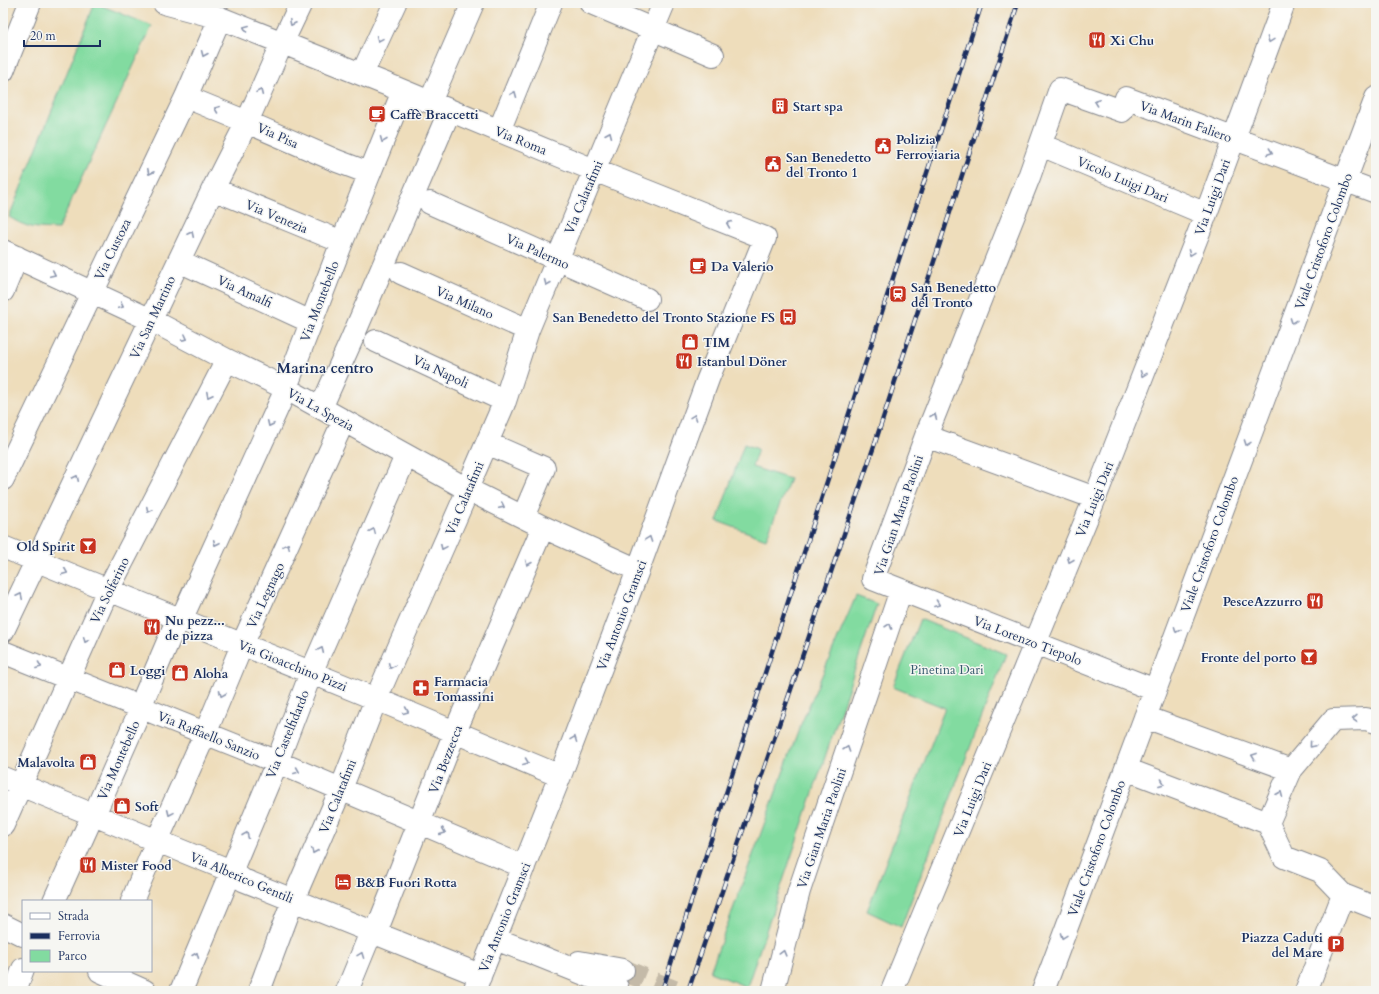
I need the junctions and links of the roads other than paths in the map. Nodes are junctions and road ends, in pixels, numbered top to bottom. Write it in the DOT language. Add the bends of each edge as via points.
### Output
graph roads {
  1 [pos="30,3"];
  2 [pos="164,3"];
  3 [pos="301,3"];
  4 [pos="395,3"];
  5 [pos="473,3"];
  6 [pos="551,3"];
  7 [pos="591,3"];
  8 [pos="664,3"];
  9 [pos="1284,3"];
  10 [pos="220,18"];
  11 [pos="654,30"];
  12 [pos="282,43"];
  13 [pos="712,55"];
  14 [pos="3,72"];
  15 [pos="362,74"];
  16 [pos="403,90"];
  17 [pos="186,97"];
  18 [pos="1376,98"];
  19 [pos="430,102"];
  20 [pos="446,119"];
  21 [pos="247,122"];
  22 [pos="499,131"];
  23 [pos="1233,138"];
  24 [pos="1041,145"];
  25 [pos="594,170"];
  26 [pos="370,173"];
  27 [pos="1345,180"];
  28 [pos="213,189"];
  29 [pos="1376,192"];
  30 [pos="430,203"];
  31 [pos="1206,214"];
  32 [pos="765,238"];
  33 [pos="342,242"];
  34 [pos="10,254"];
  35 [pos="557,260"];
  36 [pos="179,261"];
  37 [pos="401,273"];
  38 [pos="3,291"];
  39 [pos="92,292"];
  40 [pos="647,299"];
  41 [pos="151,320"];
  42 [pos="311,322"];
  43 [pos="528,330"];
  44 [pos="376,341"];
  45 [pos="227,360"];
  46 [pos="285,388"];
  47 [pos="325,399"];
  48 [pos="505,402"];
  49 [pos="344,422"];
  50 [pos="926,436"];
  51 [pos="487,442"];
  52 [pos="406,456"];
  53 [pos="3,479"];
  54 [pos="467,489"];
  55 [pos="1095,498"];
  56 [pos="523,517"];
  57 [pos="543,527"];
  58 [pos="3,547"];
  59 [pos="37,560"];
  60 [pos="638,570"];
  61 [pos="108,590"];
  62 [pos="901,590"];
  63 [pos="178,622"];
  64 [pos="3,631"];
  65 [pos="1036,643"];
  66 [pos="242,645"];
  67 [pos="3,652"];
  68 [pos="311,673"];
  69 [pos="69,678"];
  70 [pos="1155,690"];
  71 [pos="376,699"];
  72 [pos="1145,717"];
  73 [pos="1376,722"];
  74 [pos="455,732"];
  75 [pos="205,734"];
  76 [pos="277,762"];
  77 [pos="1126,769"];
  78 [pos="1291,770"];
  79 [pos="560,776"];
  80 [pos="12,782"];
  81 [pos="341,789"];
  82 [pos="420,822"];
  83 [pos="1268,823"];
  84 [pos="3,825"];
  85 [pos="157,842"];
  86 [pos="524,867"];
  87 [pos="231,872"];
  88 [pos="1343,895"];
  89 [pos="54,900"];
  90 [pos="132,900"];
  91 [pos="293,900"];
  92 [pos="1376,908"];
  93 [pos="3,925"];
  94 [pos="376,932"];
  95 [pos="22,934"];
  96 [pos="495,939"];
  97 [pos="22,972"];
  98 [pos="102,978"];
  99 [pos="620,978"];
  100 [pos="477,984"];
  101 [pos="15,991"];
  102 [pos="145,991"];
  103 [pos="181,991"];
  104 [pos="259,991"];
  105 [pos="347,991"];
  106 [pos="773,991"];
  107 [pos="892,991"];
  108 [pos="1043,991"];
  109 [pos="1306,991"];
  1 -- 14 [label="street"];
  2 -- 10 [label="street, Via Roma"];
  3 -- 12 [label="street, Via San Martino, one-way"];
  4 -- 15 [label="street, one-way"];
  5 -- 19 [label="street"];
  22 -- 6 [label="street, one-way"];
  7 -- 11 [label="street"];
  8 -- 11 [label="street, Via Calatafimi"];
  9 -- 23 [label="street, Via Luigi Dari, one-way"];
  12 -- 10 [label="street, Via Roma, one-way"];
  10 -- 17 [label="street, Via Custoza, one-way"];
  11 -- 13 [label="street"];
  25 -- 11 [label="street, Via Calatafimi, one-way"];
  12 -- 15 [label="street, Via Roma"];
  21 -- 12 [label="street, Via San Martino, one-way"];
  15 -- 16 [label="street, Via Roma"];
  16 -- 19 [label="street, Via Roma"];
  16 -- 26 [label="street, Via Montebello, one-way"];
  21 -- 17 [label="street, Via Pisa, one-way"];
  17 -- 39 [label="street, Via Custoza, one-way"];
  18 -- 27 [label="street, Viale Cristoforo Colombo"];
  19 -- 22 [label="street, Via Roma"];
  20 -- 47 [label="street"];
  21 -- 26 [label="street, Via Pisa"];
  21 -- 28 [label="street, Via San Martino"];
  22 -- 25 [label="street, Via Roma"];
  23 -- 24 [label="street, Via Marin Faliero, one-way" via="1126,98 1122,111 1060,88"];
  23 -- 27 [label="street, Via Marin Faliero, one-way"];
  23 -- 31 [label="street, Via Luigi Dari"];
  24 -- 31 [label="street, Vicolo Luigi Dari"];
  50 -- 24 [label="street, Via Gian Maria Paolini, one-way"];
  32 -- 25 [label="street, Via Roma, one-way"];
  25 -- 35 [label="street, Via Calatafimi"];
  26 -- 33 [label="street, Via Montebello"];
  27 -- 29 [label="street, Via Marin Faliero"];
  27 -- 70 [label="street, Viale Cristoforo Colombo, one-way"];
  28 -- 33 [label="street, Via Venezia"];
  36 -- 28 [label="street, Via San Martino, one-way"];
  30 -- 35 [label="street, Via Palermo"];
  31 -- 55 [label="street, Via Luigi Dari, one-way"];
  60 -- 32 [label="street, Via Antonio Gramsci, one-way" via="708,379"];
  33 -- 42 [label="street, Via Montebello"];
  34 -- 38 [label="street"];
  34 -- 39 [label="street, Via La Spezia, one-way"];
  35 -- 40 [label="street, Via Palermo"];
  35 -- 43 [label="street, Via Calatafimi, one-way"];
  36 -- 41 [label="street, Via San Martino"];
  36 -- 42 [label="street, Via Amalfi"];
  37 -- 43 [label="street, Via Milano"];
  39 -- 41 [label="street, Via La Spezia, one-way"];
  39 -- 53 [label="street, Via Custoza"];
  41 -- 45 [label="street, Via La Spezia, one-way"];
  59 -- 41 [label="street, Via San Martino, one-way"];
  42 -- 46 [label="street, Via Montebello"];
  43 -- 48 [label="street, Via Calatafimi"];
  44 -- 48 [label="street, Via Napoli"];
  45 -- 46 [label="street, Via La Spezia"];
  45 -- 61 [label="street, Via Solferino, one-way"];
  46 -- 49 [label="street, Via La Spezia"];
  46 -- 63 [label="street, Via Montebello, one-way"];
  48 -- 51 [label="street, Via Calatafimi"];
  49 -- 52 [label="street, Via La Spezia"];
  66 -- 49 [label="street, Via Legnago, one-way"];
  50 -- 55 [label="street"];
  50 -- 62 [label="street, Via Gian Maria Paolini" via="873,579"];
  51 -- 54 [label="street, Via Calatafimi"];
  51 -- 56 [label="street" via="544,468"];
  52 -- 54 [label="street, Via La Spezia"];
  68 -- 52 [label="street, Via Castelfidardo, one-way"];
  54 -- 56 [label="street, Via La Spezia, one-way"];
  54 -- 71 [label="street, Via Calatafimi, one-way"];
  55 -- 65 [label="street, Via Luigi Dari, one-way"];
  56 -- 57 [label="street, Via La Spezia"];
  57 -- 60 [label="street, Via La Spezia"];
  57 -- 74 [label="street, Via Bezzecca, one-way"];
  58 -- 59 [label="street, Via Gioacchino Pizzi"];
  59 -- 61 [label="street, Via Gioacchino Pizzi, one-way"];
  64 -- 59 [label="street, Via San Martino, one-way"];
  79 -- 60 [label="street, Via Antonio Gramsci, one-way"];
  61 -- 63 [label="street, Via Gioacchino Pizzi"];
  61 -- 69 [label="street, Via Solferino, one-way"];
  62 -- 65 [label="street, Via Lorenzo Tiepolo, one-way"];
  106 -- 62 [label="street, Via Gian Maria Paolini, one-way" via="799,891"];
  63 -- 66 [label="street, Via Gioacchino Pizzi"];
  63 -- 89 [label="street, Via Montebello"];
  65 -- 70 [label="street, Via Lorenzo Tiepolo"];
  65 -- 107 [label="street, Via Luigi Dari"];
  66 -- 68 [label="street, Via Gioacchino Pizzi"];
  66 -- 75 [label="street, Via Legnago, one-way"];
  67 -- 69 [label="street, Via Raffaello Sanzio, one-way"];
  68 -- 71 [label="street, Via Gioacchino Pizzi"];
  68 -- 76 [label="street, Via Castelfidardo"];
  69 -- 75 [label="street, Via Raffaello Sanzio"];
  69 -- 80 [label="street, Via Solferino"];
  70 -- 72 [label="street, Viale Cristoforo Colombo"];
  71 -- 74 [label="street, Via Gioacchino Pizzi, one-way"];
  71 -- 81 [label="street, Via Calatafimi"];
  72 -- 77 [label="street, Viale Cristoforo Colombo"];
  78 -- 72 [label="street, one-way"];
  73 -- 78 [label="street, one-way" via="1366,719 1333,720"];
  74 -- 79 [label="street, Via Gioacchino Pizzi, one-way"];
  74 -- 82 [label="street, Via Bezzecca"];
  75 -- 76 [label="street, Via Raffaello Sanzio"];
  75 -- 85 [label="street, Via Legnago, one-way"];
  76 -- 81 [label="street, Via Raffaello Sanzio, one-way"];
  87 -- 76 [label="street, Via Castelfidardo, one-way"];
  77 -- 83 [label="street, one-way"];
  77 -- 108 [label="street, Viale Cristoforo Colombo, one-way"];
  83 -- 78 [label="street, one-way"];
  79 -- 86 [label="street, Via Antonio Gramsci"];
  80 -- 84 [label="street, Via Solferino"];
  80 -- 85 [label="street, Via Alberico Gentili"];
  81 -- 82 [label="street, Via Raffaello Sanzio"];
  81 -- 91 [label="street, Via Calatafimi, one-way"];
  82 -- 86 [label="street, Via Raffaello Sanzio, one-way"];
  82 -- 94 [label="street, Via Bezzecca"];
  83 -- 88 [label="street" via="1284,857 1320,871"];
  85 -- 87 [label="street, Via Alberico Gentili"];
  85 -- 90 [label="street, Via Legnago"];
  86 -- 96 [label="street, Via Antonio Gramsci"];
  87 -- 91 [label="street, Via Alberico Gentili" via="243,880"];
  103 -- 87 [label="street, Via Castelfidardo, one-way"];
  88 -- 92 [label="street"];
  88 -- 109 [label="street"];
  91 -- 94 [label="street, Via Alberico Gentili"];
  91 -- 104 [label="street, Via Calatafimi"];
  93 -- 95 [label="street"];
  94 -- 100 [label="street, Via Alberico Gentili" via="472,972"];
  105 -- 94 [label="street, Via Bezzecca, one-way" via="366,942"];
  96 -- 99 [label="street" via="536,954"];
  96 -- 100 [label="street, Via Antonio Gramsci"];
  97 -- 101 [label="street"];
  98 -- 102 [label="street"];
}
